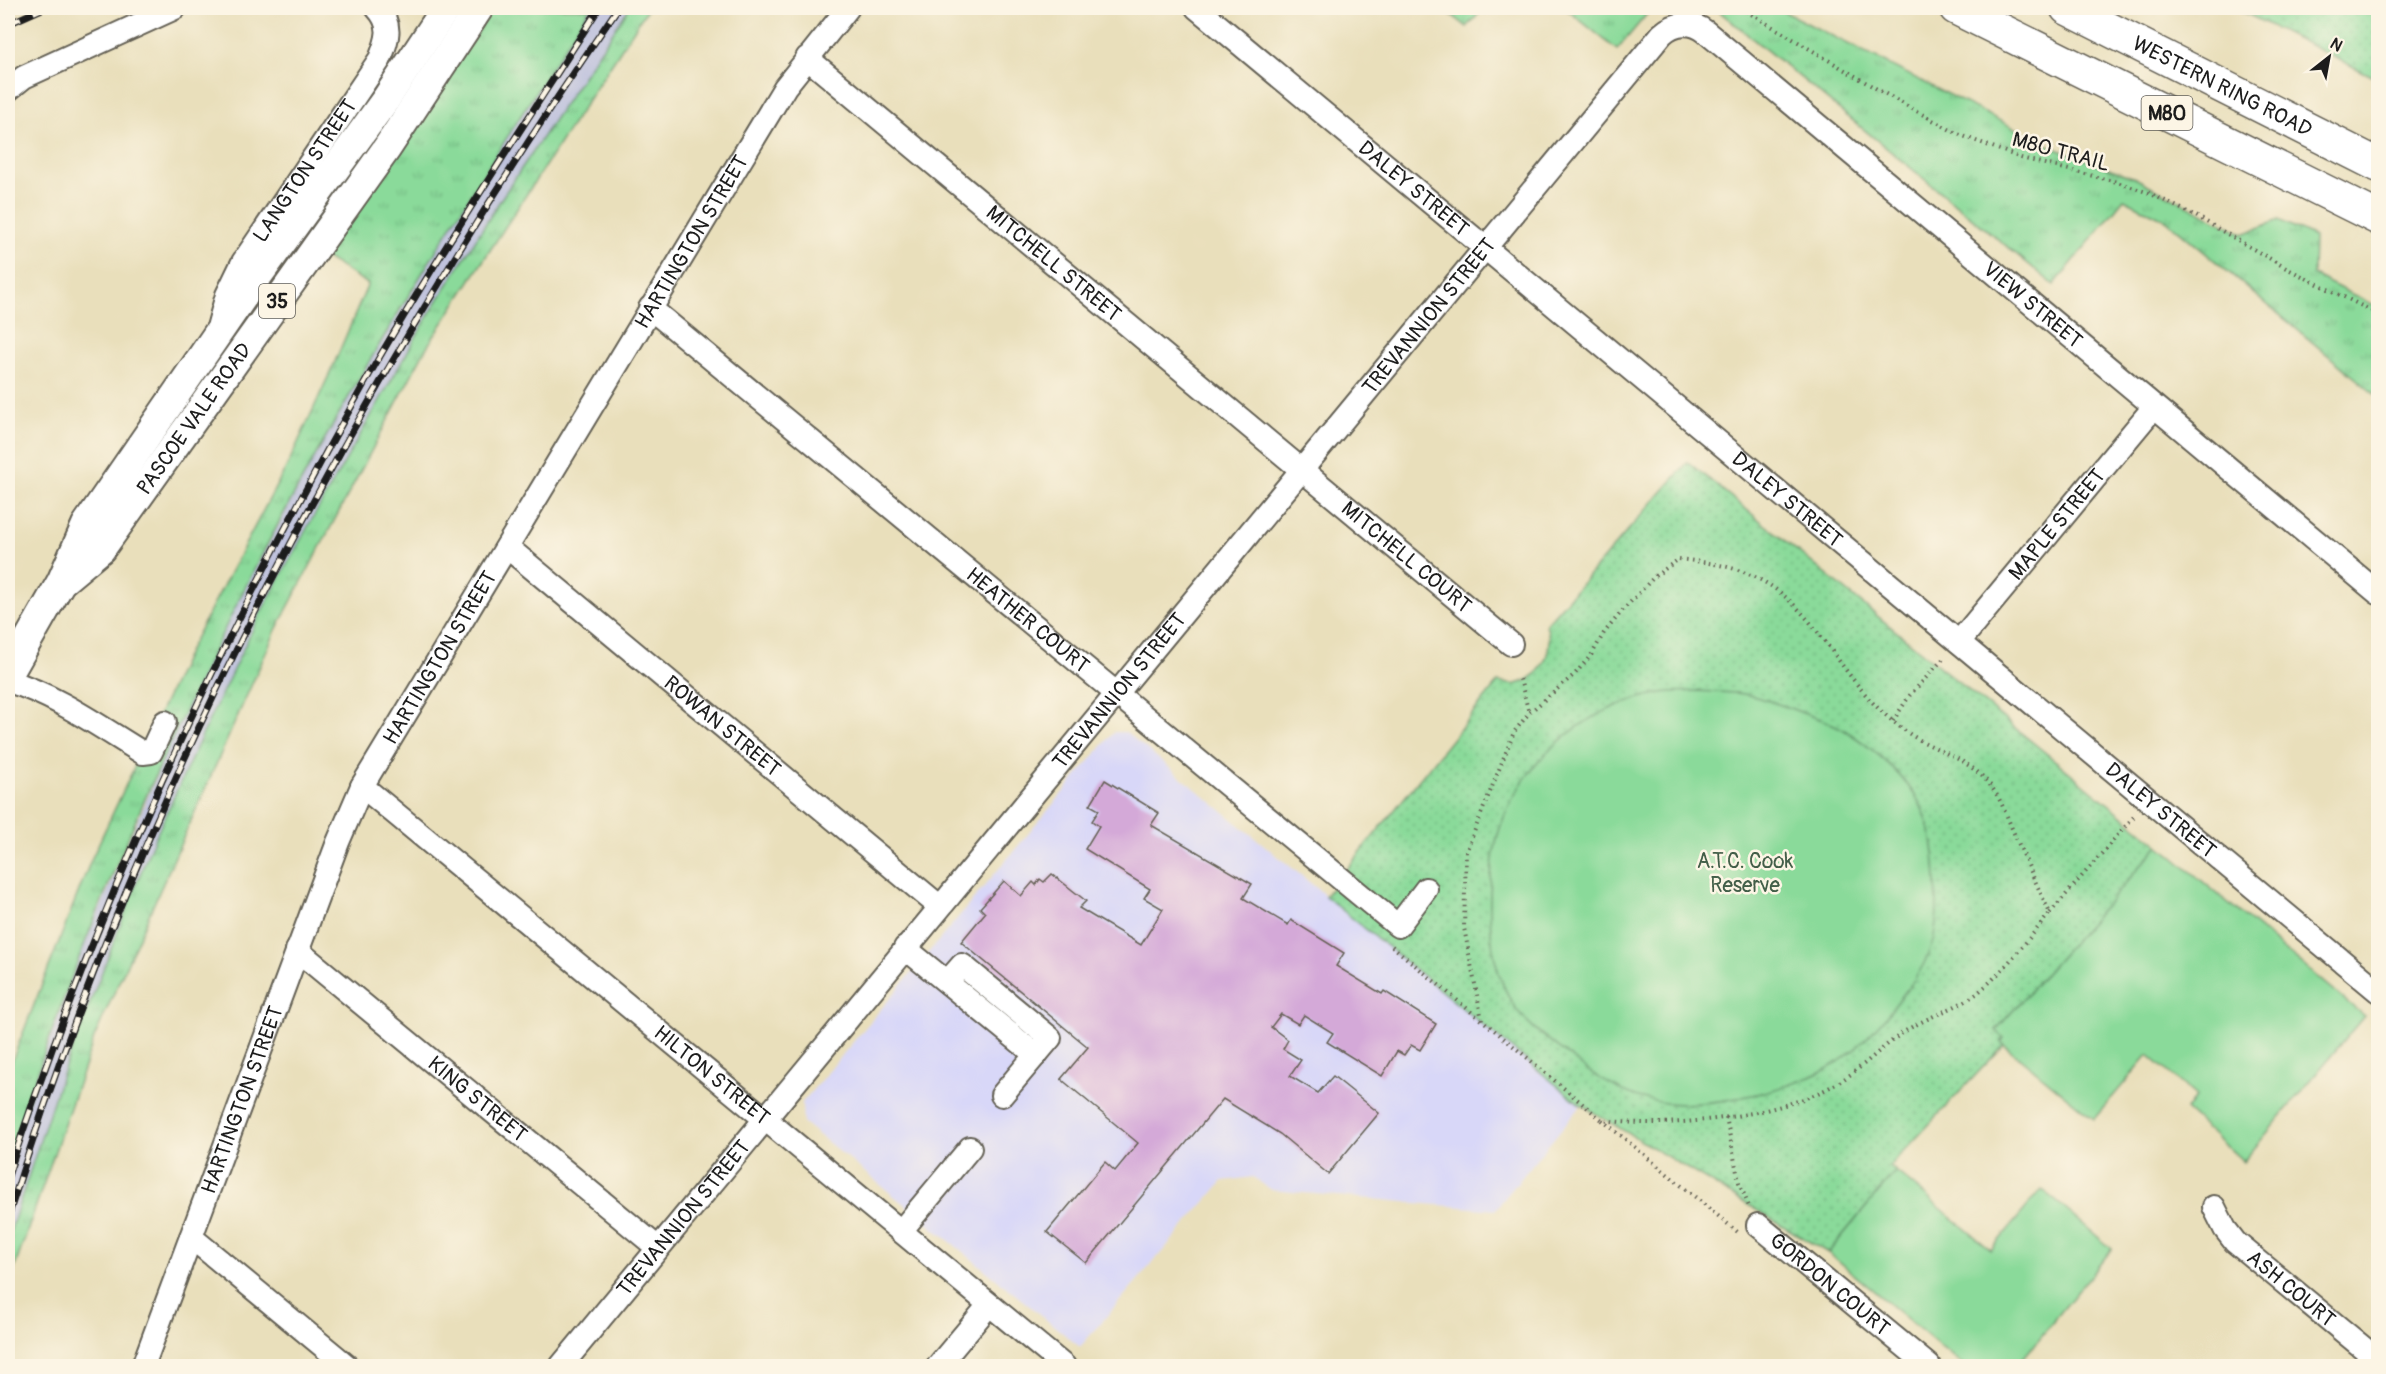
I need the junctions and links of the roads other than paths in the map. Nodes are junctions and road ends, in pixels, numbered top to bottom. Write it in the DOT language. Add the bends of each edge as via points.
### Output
graph roads {
  1 [pos="175,8"];
  2 [pos="377,8"];
  3 [pos="446,8"];
  4 [pos="479,8"];
  5 [pos="848,8"];
  6 [pos="1197,8"];
  7 [pos="1956,8"];
  8 [pos="2067,8"];
  9 [pos="1688,16"];
  10 [pos="807,58"];
  11 [pos="8,90"];
  12 [pos="2379,165"];
  13 [pos="2379,218"];
  14 [pos="1484,248"];
  15 [pos="650,308"];
  16 [pos="215,338"];
  17 [pos="2154,407"];
  18 [pos="1301,470"];
  19 [pos="507,547"];
  20 [pos="61,582"];
  21 [pos="2379,592"];
  22 [pos="1959,642"];
  23 [pos="1511,644"];
  24 [pos="8,675"];
  25 [pos="8,681"];
  26 [pos="1116,694"];
  27 [pos="165,722"];
  28 [pos="362,786"];
  29 [pos="1426,889"];
  30 [pos="939,906"];
  31 [pos="905,948"];
  32 [pos="297,950"];
  33 [pos="2379,991"];
  34 [pos="1002,1095"];
  35 [pos="765,1118"];
  36 [pos="970,1148"];
  37 [pos="2214,1207"];
  38 [pos="1758,1225"];
  39 [pos="901,1231"];
  40 [pos="191,1237"];
  41 [pos="658,1248"];
  42 [pos="989,1305"];
  43 [pos="2379,1360"];
  44 [pos="143,1366"];
  45 [pos="347,1366"];
  46 [pos="561,1366"];
  47 [pos="938,1366"];
  48 [pos="1064,1366"];
  49 [pos="1929,1366"];
  1 -- 11 [label="street" via="24,77"];
  2 -- 16 [label="street, LANGTON STREET" via="388,27 380,59 243,262 227,295"];
  3 -- 16 [label="main road, PASCOE VALE ROAD / 35"];
  4 -- 20 [label="main road, PASCOE VALE ROAD / 35" via="387,148 101,549"];
  5 -- 10 [label="street, HARTINGTON STREET"];
  6 -- 14 [label="street, DALEY STREET"];
  7 -- 13 [label="highway, M80"];
  8 -- 12 [label="highway, WESTERN RING ROAD / M80"];
  9 -- 14 [label="street, TREVANNION STREET" via="1662,34"];
  9 -- 17 [label="street, VIEW STREET" via="1695,26"];
  10 -- 15 [label="street, HARTINGTON STREET" via="785,87"];
  10 -- 18 [label="street, MITCHELL STREET"];
  14 -- 18 [label="street, TREVANNION STREET"];
  14 -- 22 [label="street, DALEY STREET"];
  15 -- 19 [label="street, HARTINGTON STREET"];
  15 -- 26 [label="street, HEATHER COURT"];
  16 -- 20 [label="main road, PASCOE VALE ROAD / 35" via="86,525"];
  17 -- 21 [label="street, VIEW STREET"];
  17 -- 22 [label="street, MAPLE STREET"];
  18 -- 23 [label="street, MITCHELL COURT"];
  18 -- 26 [label="street, TREVANNION STREET"];
  19 -- 28 [label="street, HARTINGTON STREET"];
  19 -- 30 [label="street, ROWAN STREET"];
  20 -- 24 [label="main road, PASCOE VALE ROAD / 35"];
  22 -- 33 [label="street, DALEY STREET"];
  25 -- 27 [label="street" via="53,699 143,753 154,748"];
  26 -- 29 [label="street, HEATHER COURT" via="1398,926"];
  26 -- 30 [label="street, TREVANNION STREET"];
  28 -- 32 [label="street, HARTINGTON STREET"];
  28 -- 35 [label="street, HILTON STREET"];
  30 -- 31 [label="street, TREVANNION STREET"];
  31 -- 34 [label="street" via="1036,1055"];
  31 -- 35 [label="street, TREVANNION STREET"];
  32 -- 40 [label="street, HARTINGTON STREET"];
  32 -- 41 [label="street, KING STREET"];
  35 -- 39 [label="street, HILTON STREET"];
  35 -- 41 [label="street, TREVANNION STREET"];
  36 -- 39 [label="street"];
  37 -- 43 [label="street, ASH COURT" via="2235,1242"];
  38 -- 49 [label="street, GORDON COURT"];
  39 -- 42 [label="street, HILTON STREET"];
  40 -- 44 [label="street, HARTINGTON STREET"];
  40 -- 45 [label="street"];
  41 -- 46 [label="street, TREVANNION STREET"];
  42 -- 47 [label="street"];
  42 -- 48 [label="street, HILTON STREET"];
}
